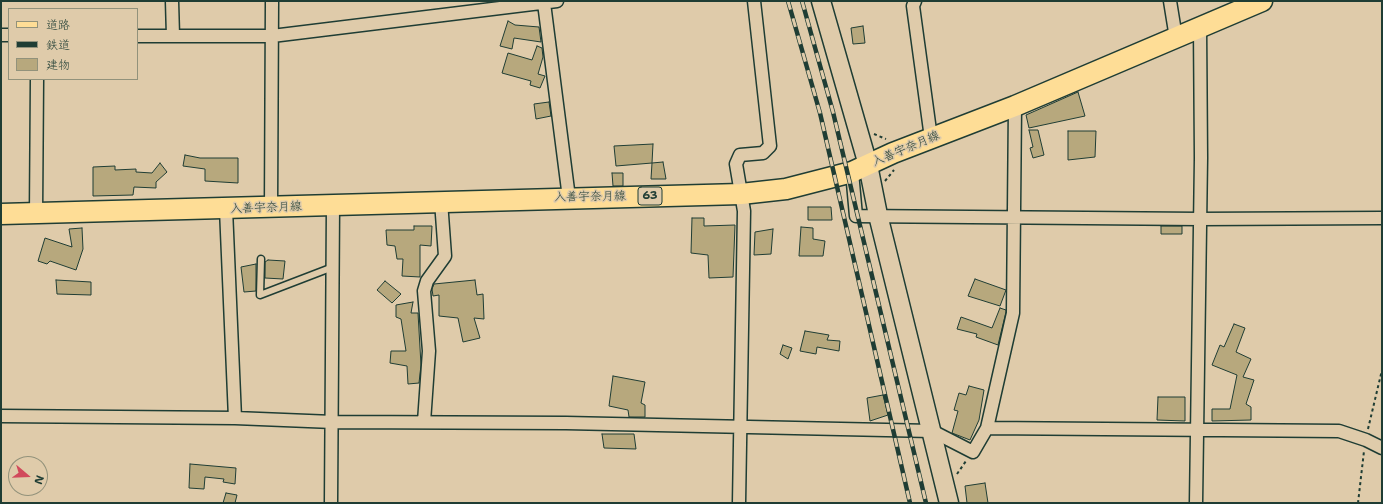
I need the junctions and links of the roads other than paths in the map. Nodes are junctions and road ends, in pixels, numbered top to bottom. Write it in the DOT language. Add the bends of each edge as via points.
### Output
graph roads {
  1 [pos="172,1"];
  2 [pos="272,1"];
  3 [pos="557,1"];
  4 [pos="754,1"];
  5 [pos="821,1"];
  6 [pos="915,1"];
  7 [pos="1170,1"];
  8 [pos="1262,1"];
  9 [pos="544,3"];
  10 [pos="1200,27"];
  11 [pos="138,36"];
  12 [pos="173,36"];
  13 [pos="272,36"];
  14 [pos="1176,38"];
  15 [pos="37,80"];
  16 [pos="1015,106"];
  17 [pos="931,138"];
  18 [pos="860,168"];
  19 [pos="741,194"];
  20 [pos="569,198"];
  21 [pos="441,201"];
  22 [pos="333,206"];
  23 [pos="271,208"];
  24 [pos="226,209"];
  25 [pos="1,214"];
  26 [pos="36,214"];
  27 [pos="878,215"];
  28 [pos="1013,217"];
  29 [pos="1382,218"];
  30 [pos="1200,219"];
  31 [pos="261,258"];
  32 [pos="333,267"];
  33 [pos="1,416"];
  34 [pos="235,418"];
  35 [pos="332,422"];
  36 [pos="424,422"];
  37 [pos="739,426"];
  38 [pos="987,428"];
  39 [pos="1196,428"];
  40 [pos="932,431"];
  41 [pos="1382,448"];
  42 [pos="331,503"];
  43 [pos="739,503"];
  44 [pos="949,503"];
  45 [pos="1196,503"];
  1 -- 12 [label="street"];
  2 -- 13 [label="street"];
  3 -- 9 [label="street"];
  4 -- 19 [label="street" via="770,146 763,153 740,155 736,164"];
  5 -- 18 [label="street"];
  6 -- 17 [label="street" via="913,6"];
  7 -- 14 [label="street"];
  8 -- 10 [label="main road, 入善宇奈月線 / 63"];
  9 -- 13 [label="street"];
  9 -- 20 [label="street"];
  10 -- 14 [label="main road, 入善宇奈月線 / 63"];
  10 -- 30 [label="street"];
  11 -- 12 [label="street"];
  12 -- 13 [label="street"];
  13 -- 23 [label="street"];
  14 -- 16 [label="main road, 入善宇奈月線 / 63"];
  15 -- 26 [label="street"];
  16 -- 17 [label="main road, 入善宇奈月線 / 63"];
  16 -- 28 [label="street"];
  17 -- 18 [label="main road, 入善宇奈月線 / 63"];
  18 -- 19 [label="main road, 入善宇奈月線 / 63" via="786,189"];
  18 -- 27 [label="street"];
  19 -- 20 [label="main road, 入善宇奈月線 / 63"];
  19 -- 37 [label="street" via="744,211"];
  20 -- 21 [label="main road, 入善宇奈月線 / 63"];
  21 -- 22 [label="main road, 入善宇奈月線 / 63"];
  21 -- 36 [label="street" via="445,256 424,291 429,351"];
  22 -- 23 [label="main road, 入善宇奈月線 / 63"];
  22 -- 32 [label="street"];
  23 -- 24 [label="main road, 入善宇奈月線 / 63"];
  24 -- 26 [label="main road, 入善宇奈月線 / 63"];
  24 -- 34 [label="street"];
  25 -- 26 [label="main road, 入善宇奈月線 / 63"];
  27 -- 28 [label="street"];
  27 -- 40 [label="street"];
  28 -- 30 [label="street"];
  28 -- 38 [label="street" via="1013,313"];
  29 -- 30 [label="street"];
  30 -- 39 [label="street"];
  31 -- 32 [label="lane" via="260,295"];
  32 -- 35 [label="street"];
  33 -- 34 [label="street"];
  34 -- 35 [label="street"];
  35 -- 36 [label="street"];
  35 -- 42 [label="street"];
  36 -- 37 [label="street"];
  37 -- 40 [label="street"];
  37 -- 43 [label="street"];
  38 -- 39 [label="street"];
  38 -- 40 [label="street" via="973,452"];
  39 -- 41 [label="street" via="1339,431"];
  39 -- 45 [label="street"];
  40 -- 44 [label="street"];
}
